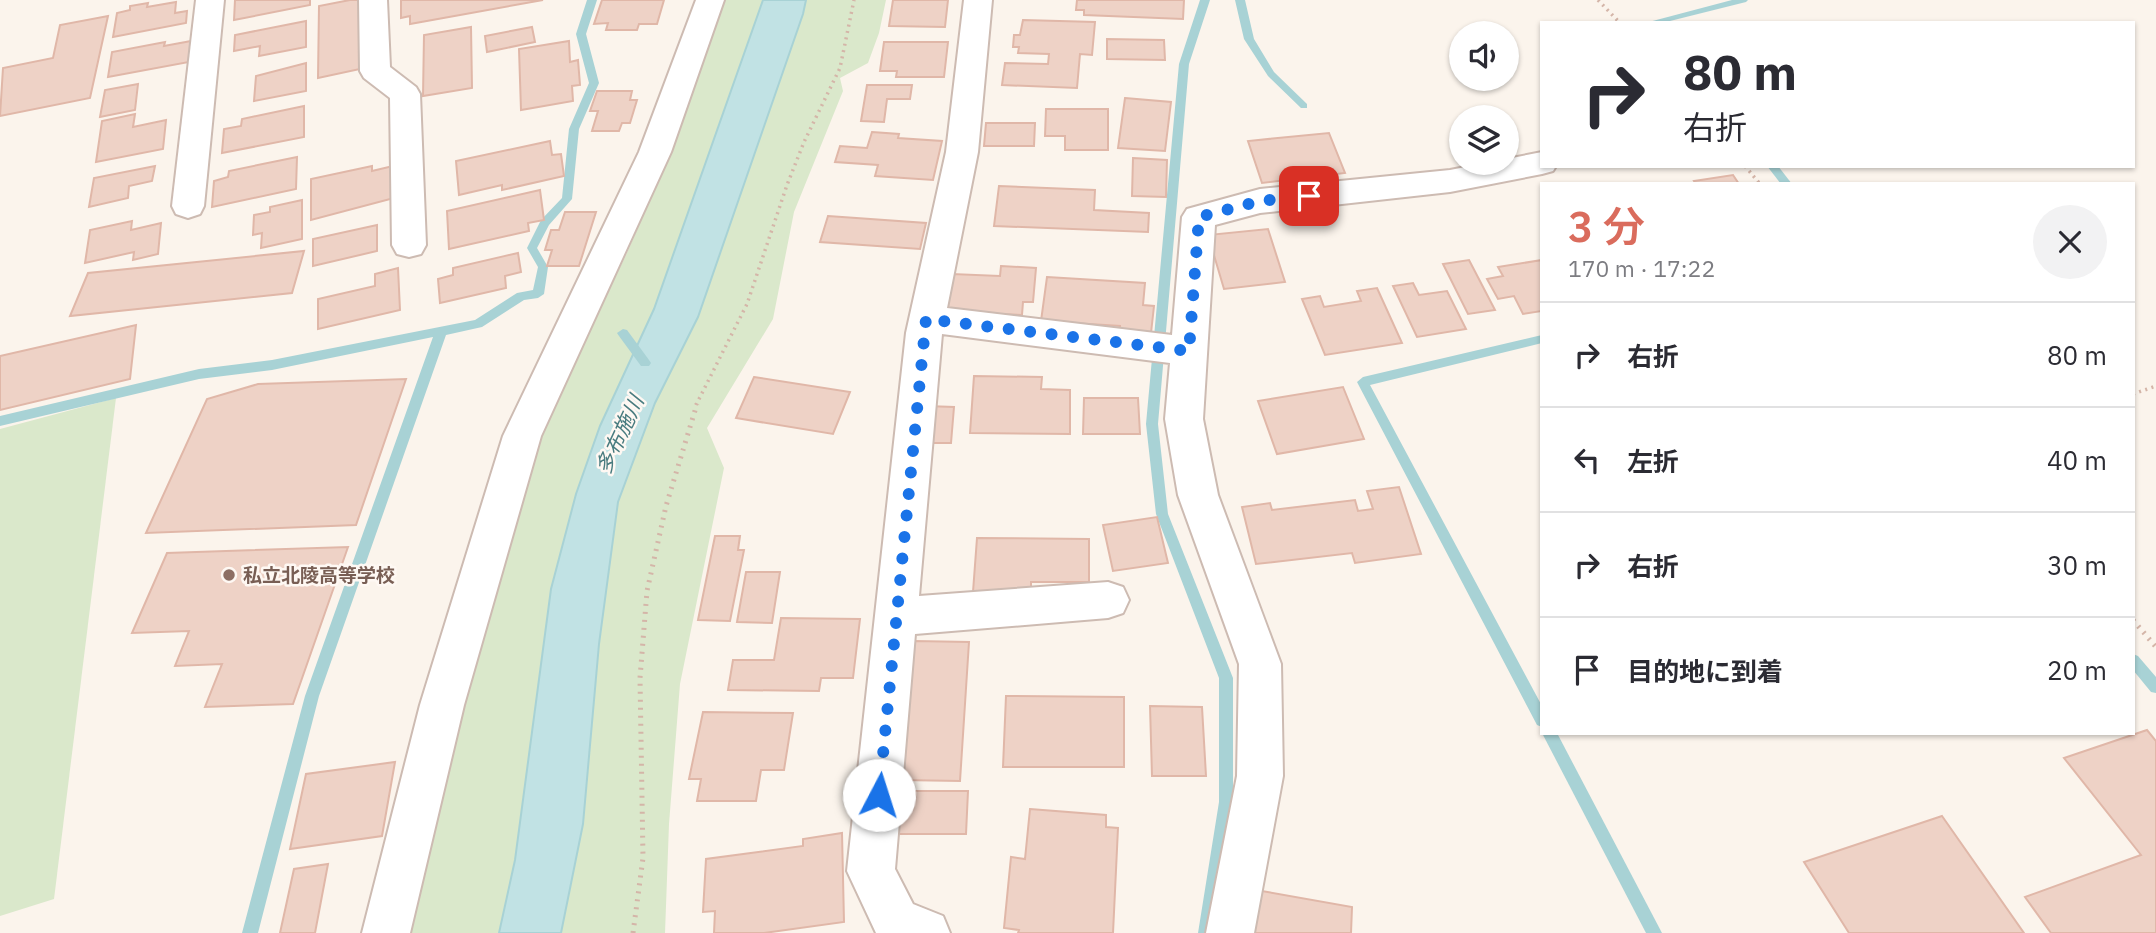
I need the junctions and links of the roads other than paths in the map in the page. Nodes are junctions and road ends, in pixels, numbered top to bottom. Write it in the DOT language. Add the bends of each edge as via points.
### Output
graph roads {
  1 [pos="210,0"];
  2 [pos="373,0"];
  3 [pos="710,0"];
  4 [pos="978,0"];
  5 [pos="1540,163"];
  6 [pos="188,206"];
  7 [pos="409,245"];
  8 [pos="926,319"];
  9 [pos="1189,351"];
  10 [pos="1108,600"];
  11 [pos="896,617"];
  12 [pos="386,933"];
  13 [pos="926,933"];
  14 [pos="1230,933"];
  1 -- 6 [label="street"];
  2 -- 7 [label="street" via="375,71 405,94"];
  3 -- 12 [label="street" via="655,152 522,436 442,705"];
  4 -- 8 [label="street" via="962,152"];
  5 -- 9 [label="street" via="1450,181 1260,201 1199,217"];
  8 -- 9 [label="street"];
  8 -- 11 [label="street"];
  9 -- 14 [label="street" via="1184,419 1198,495 1260,664 1260,776"];
  10 -- 11 [label="street"];
  11 -- 13 [label="street" via="871,871 896,922"];
}
